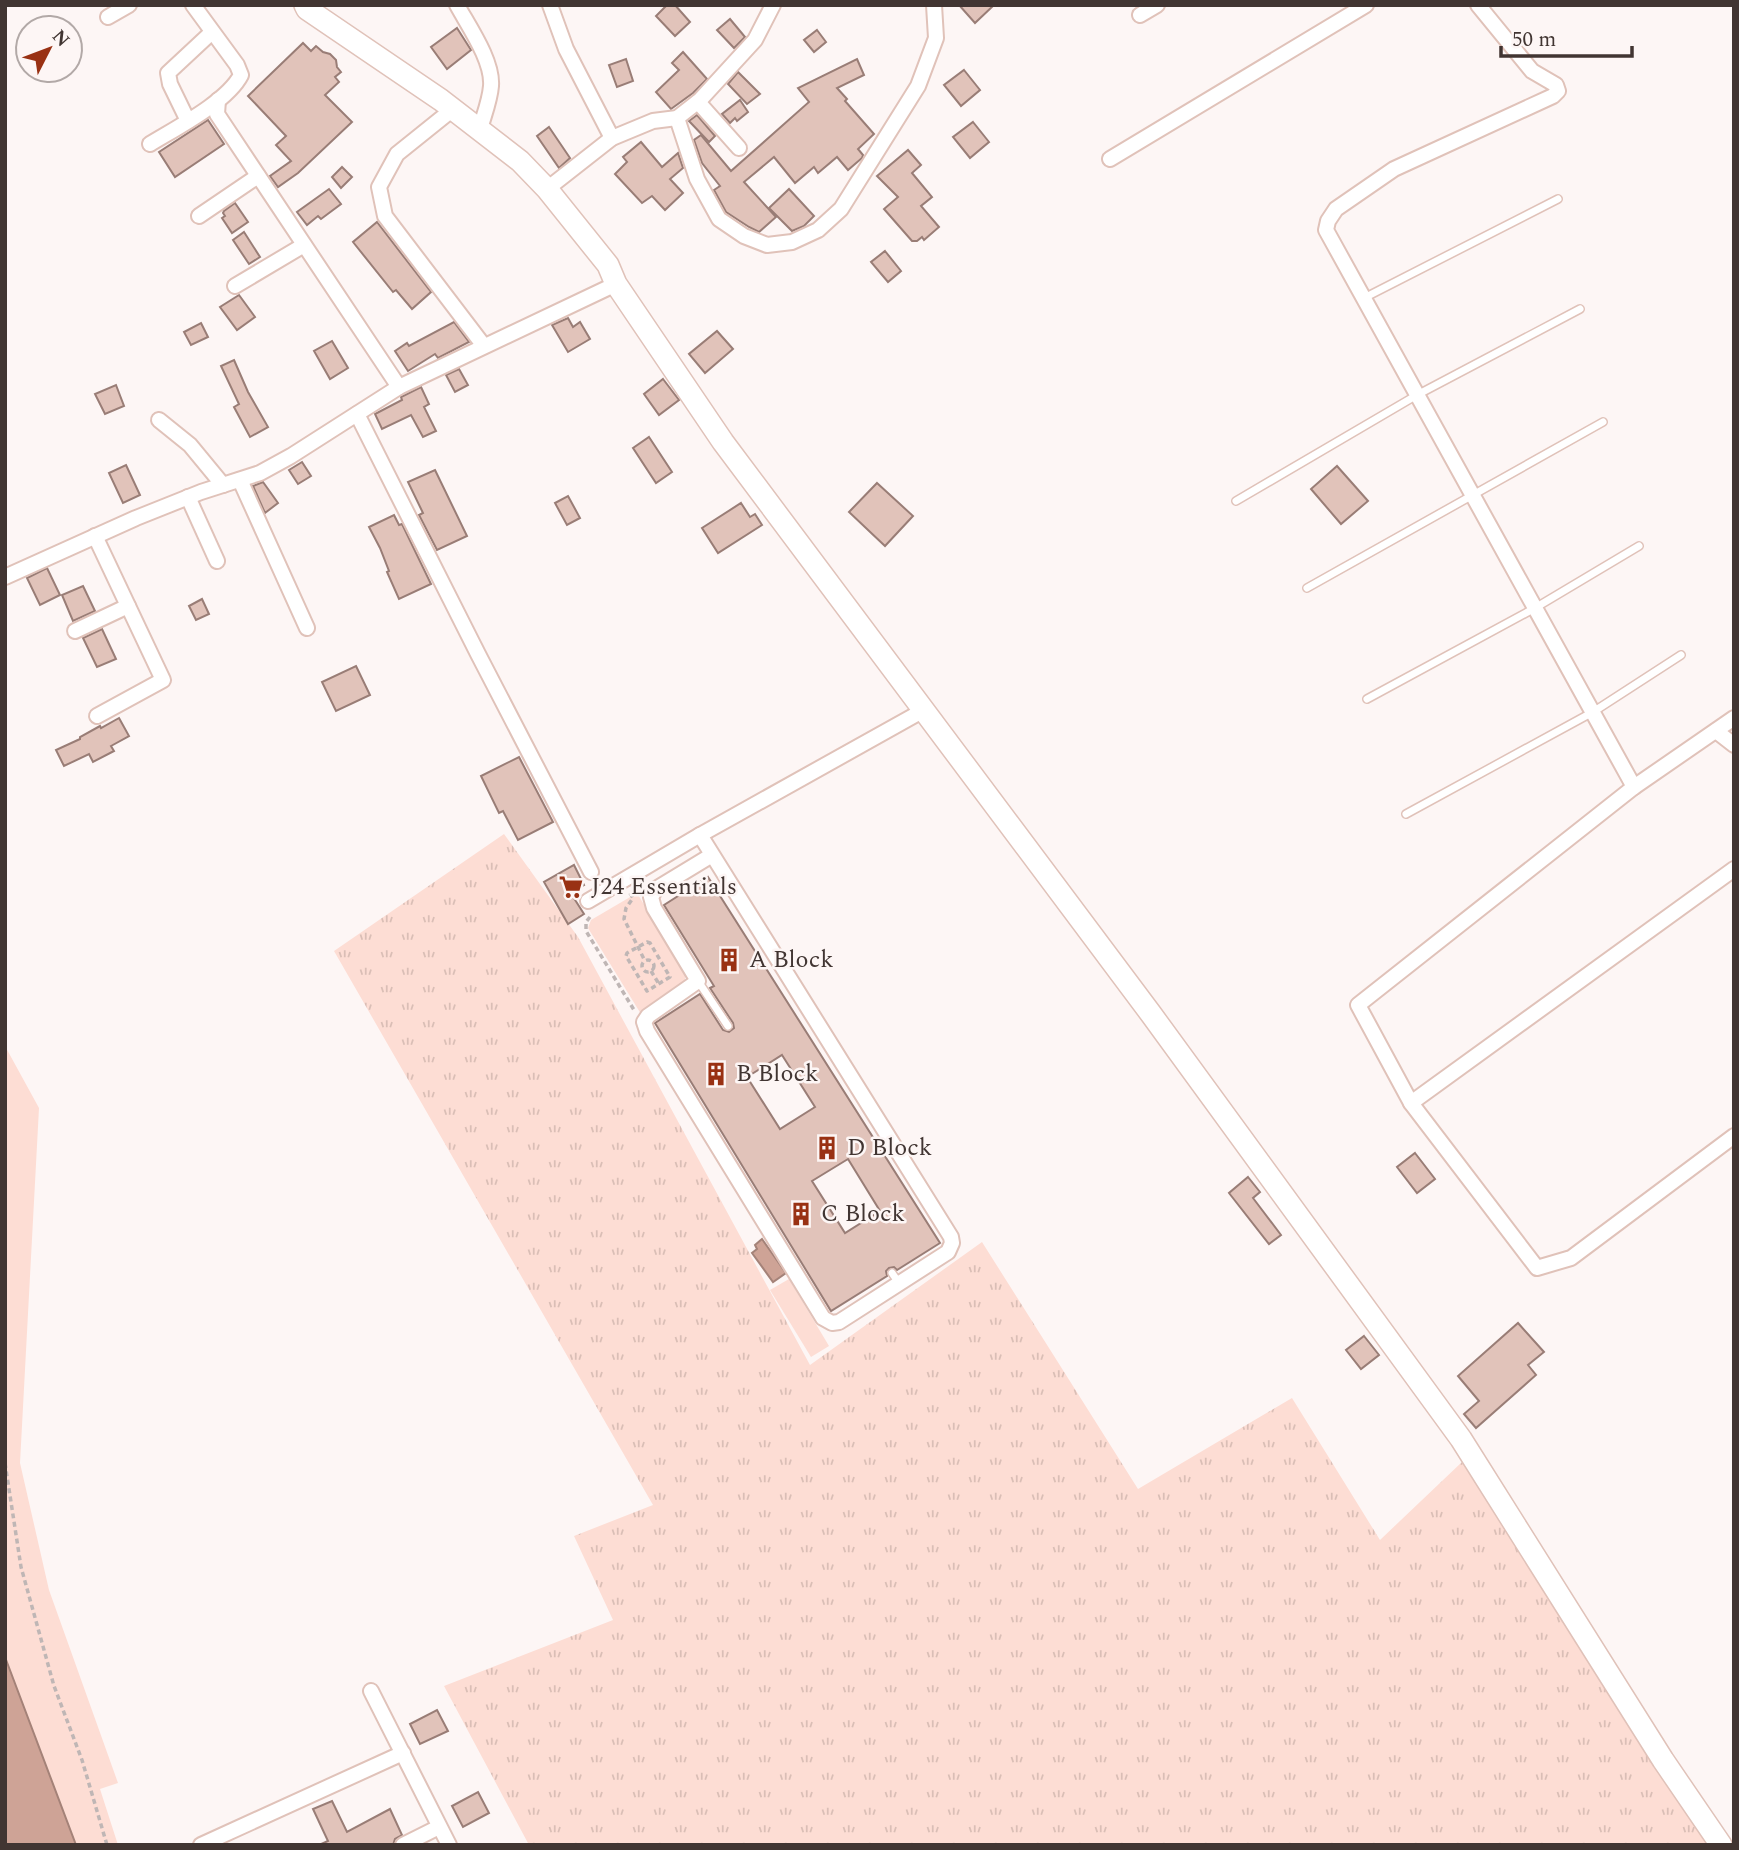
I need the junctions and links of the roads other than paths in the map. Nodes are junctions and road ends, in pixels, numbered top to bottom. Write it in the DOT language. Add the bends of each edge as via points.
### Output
graph roads {
  1 [pos="128,5"];
  2 [pos="193,5"];
  3 [pos="305,5"];
  4 [pos="457,5"];
  5 [pos="550,5"];
  6 [pos="774,5"];
  7 [pos="934,5"];
  8 [pos="1157,5"];
  9 [pos="1366,5"];
  10 [pos="1478,5"];
  11 [pos="1140,15"];
  12 [pos="108,17"];
  13 [pos="212,32"];
  14 [pos="218,100"];
  15 [pos="698,102"];
  16 [pos="453,109"];
  17 [pos="677,118"];
  18 [pos="188,121"];
  19 [pos="480,129"];
  20 [pos="612,138"];
  21 [pos="150,144"];
  22 [pos="739,148"];
  23 [pos="1110,159"];
  24 [pos="258,176"];
  25 [pos="547,189"];
  26 [pos="1558,199"];
  27 [pos="199,215"];
  28 [pos="304,245"];
  29 [pos="616,284"];
  30 [pos="235,286"];
  31 [pos="1364,298"];
  32 [pos="1580,309"];
  33 [pos="484,346"];
  34 [pos="399,387"];
  35 [pos="1417,395"];
  36 [pos="357,414"];
  37 [pos="159,420"];
  38 [pos="1603,422"];
  39 [pos="240,480"];
  40 [pos="223,485"];
  41 [pos="1473,496"];
  42 [pos="188,497"];
  43 [pos="1236,501"];
  44 [pos="95,536"];
  45 [pos="1639,546"];
  46 [pos="217,561"];
  47 [pos="5,577"];
  48 [pos="1307,588"];
  49 [pos="128,606"];
  50 [pos="1535,608"];
  51 [pos="307,628"];
  52 [pos="75,631"];
  53 [pos="1681,655"];
  54 [pos="1367,699"];
  55 [pos="923,710"];
  56 [pos="1593,712"];
  57 [pos="97,716"];
  58 [pos="1734,718"];
  59 [pos="1716,731"];
  60 [pos="1734,745"];
  61 [pos="1634,787"];
  62 [pos="1406,814"];
  63 [pos="700,835"];
  64 [pos="679,847"];
  65 [pos="712,855"];
  66 [pos="691,867"];
  67 [pos="1734,869"];
  68 [pos="591,872"];
  69 [pos="588,901"];
  70 [pos="698,981"];
  71 [pos="728,1026"];
  72 [pos="1411,1103"];
  73 [pos="1734,1136"];
  74 [pos="371,1691"];
  75 [pos="403,1752"];
  76 [pos="439,1826"];
  77 [pos="201,1845"];
  78 [pos="403,1845"];
  79 [pos="449,1845"];
  80 [pos="1721,1845"];
  1 -- 12 [label="street"];
  2 -- 13 [label="street"];
  3 -- 16 [label="street"];
  4 -- 19 [label="street" via="490,74"];
  5 -- 20 [label="street" via="566,49"];
  6 -- 15 [label="street" via="755,40"];
  7 -- 17 [label="street" via="936,38 918,86 841,209 818,230 792,242 767,244 744,236 719,219 697,179"];
  8 -- 11 [label="street"];
  9 -- 23 [label="street"];
  10 -- 31 [label="street" via="1532,71 1556,85 1558,91 1394,169 1336,209 1326,230"];
  13 -- 14 [label="street" via="242,75"];
  13 -- 18 [label="street" via="168,73"];
  14 -- 18 [label="street"];
  14 -- 24 [label="street" via="217,114"];
  15 -- 17 [label="street"];
  15 -- 22 [label="street"];
  16 -- 19 [label="street"];
  16 -- 33 [label="street" via="397,154 379,187 385,216"];
  17 -- 20 [label="street" via="653,121"];
  18 -- 21 [label="street"];
  19 -- 25 [label="street"];
  20 -- 25 [label="street"];
  24 -- 27 [label="street"];
  24 -- 28 [label="street"];
  25 -- 29 [label="street" via="608,265"];
  26 -- 31 [label="lane"];
  28 -- 30 [label="street"];
  28 -- 34 [label="street"];
  29 -- 33 [label="street"];
  29 -- 55 [label="street" via="723,442"];
  31 -- 35 [label="street"];
  32 -- 35 [label="lane"];
  33 -- 34 [label="street"];
  34 -- 36 [label="street"];
  35 -- 41 [label="street"];
  35 -- 43 [label="lane"];
  36 -- 39 [label="street" via="291,456"];
  36 -- 68 [label="street"];
  37 -- 40 [label="street" via="190,444"];
  38 -- 41 [label="lane"];
  39 -- 40 [label="street"];
  39 -- 51 [label="street"];
  40 -- 42 [label="street"];
  41 -- 48 [label="lane"];
  41 -- 50 [label="street"];
  42 -- 44 [label="street"];
  42 -- 46 [label="street"];
  44 -- 47 [label="street"];
  44 -- 49 [label="street"];
  45 -- 50 [label="lane"];
  49 -- 52 [label="street"];
  49 -- 57 [label="street" via="163,680"];
  50 -- 54 [label="lane"];
  50 -- 56 [label="street"];
  53 -- 56 [label="lane"];
  55 -- 63 [label="street"];
  55 -- 80 [label="street" via="1461,1439"];
  56 -- 61 [label="street"];
  56 -- 62 [label="lane"];
  58 -- 59 [label="street"];
  59 -- 60 [label="street"];
  59 -- 61 [label="street"];
  61 -- 72 [label="street" via="1358,1005"];
  63 -- 64 [label="street"];
  63 -- 65 [label="street"];
  64 -- 66 [label="street"];
  64 -- 69 [label="street"];
  65 -- 66 [label="street"];
  65 -- 70 [label="street" via="951,1237 948,1252 895,1278 839,1322 824,1318 647,1031 644,1022 648,1016"];
  66 -- 70 [label="street" via="651,897"];
  67 -- 72 [label="street"];
  70 -- 71 [label="lane"];
  72 -- 73 [label="street" via="1537,1268 1571,1258"];
  74 -- 75 [label="street"];
  75 -- 76 [label="street"];
  75 -- 77 [label="street"];
  76 -- 78 [label="street"];
  76 -- 79 [label="street"];
}
